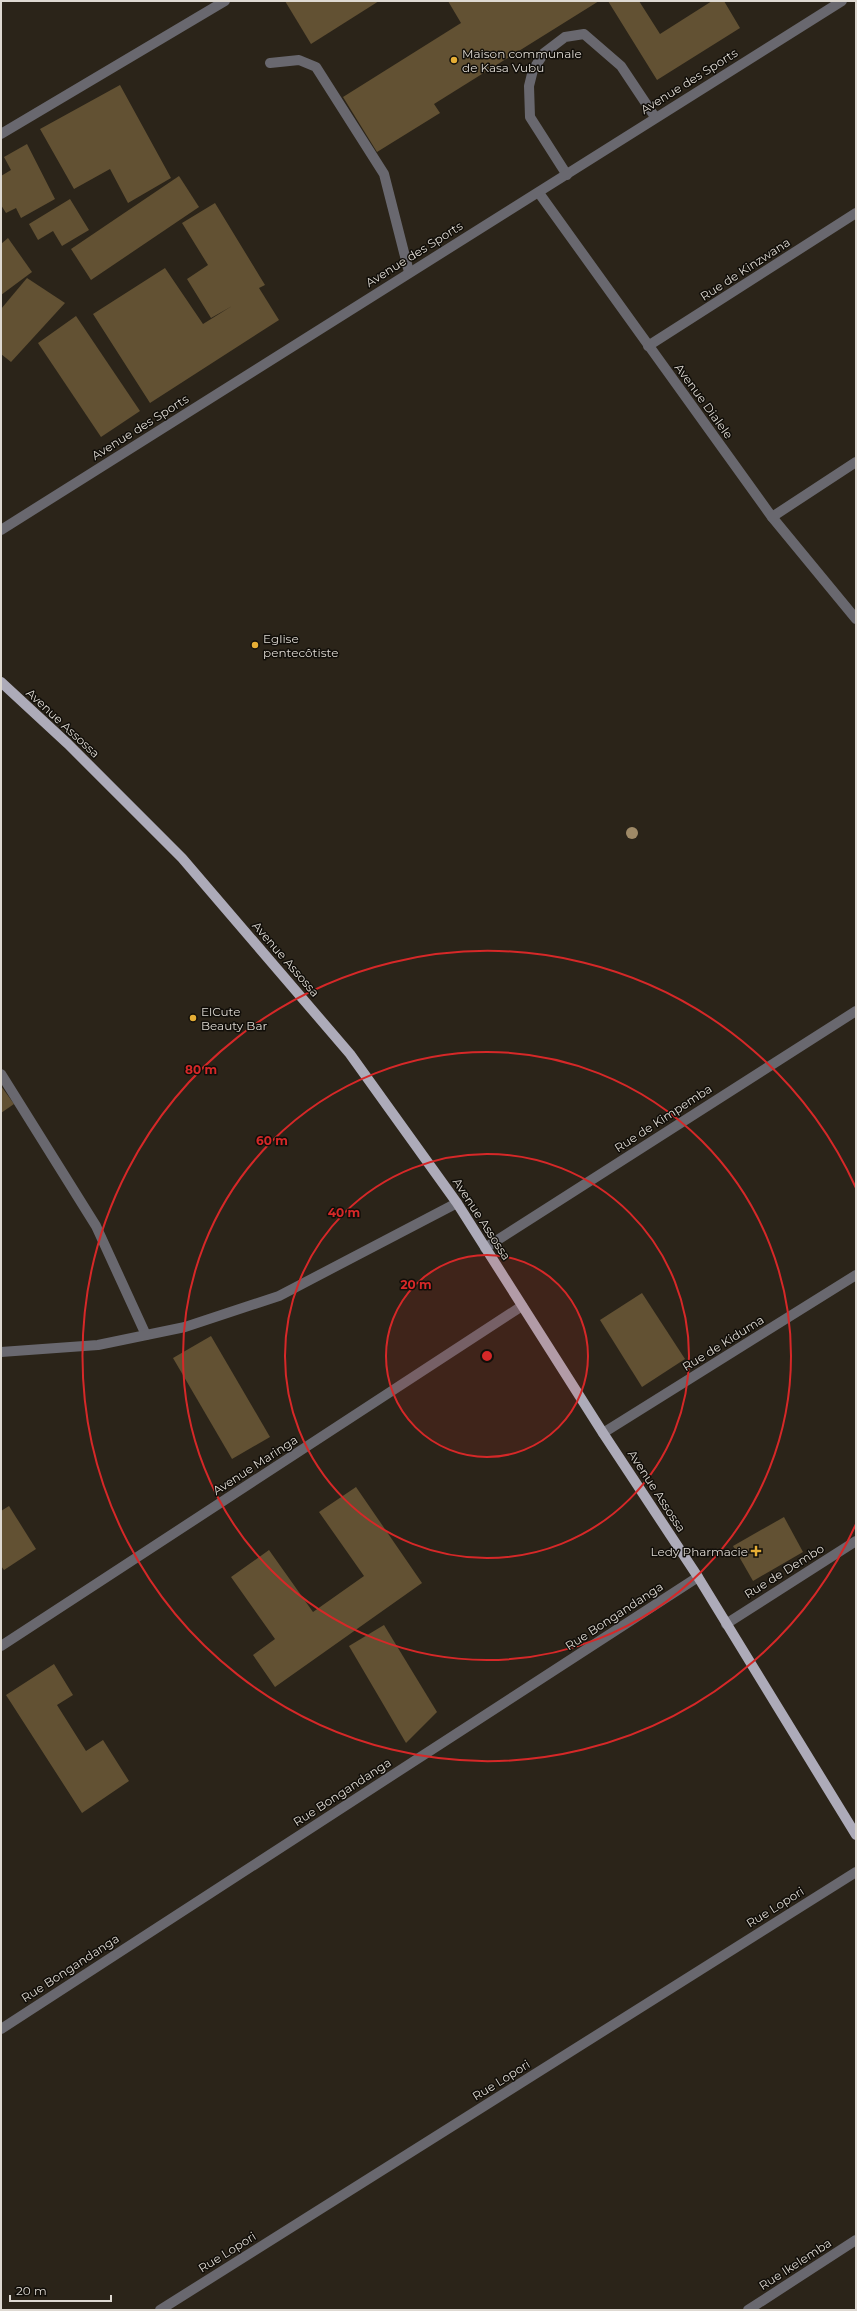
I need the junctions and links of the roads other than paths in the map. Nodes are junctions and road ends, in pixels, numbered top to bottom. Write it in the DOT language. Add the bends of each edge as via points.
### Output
graph roads {
  1 [pos="225,1"];
  2 [pos="842,1"];
  3 [pos="270,63"];
  4 [pos="655,117"];
  5 [pos="1,134"];
  6 [pos="566,175"];
  7 [pos="539,192"];
  8 [pos="856,213"];
  9 [pos="409,272"];
  10 [pos="648,346"];
  11 [pos="856,462"];
  12 [pos="772,517"];
  13 [pos="1,530"];
  14 [pos="856,619"];
  15 [pos="1,682"];
  16 [pos="856,1011"];
  17 [pos="1,1074"];
  18 [pos="457,1203"];
  19 [pos="485,1248"];
  20 [pos="856,1275"];
  21 [pos="522,1306"];
  22 [pos="146,1335"];
  23 [pos="2,1351"];
  24 [pos="603,1433"];
  25 [pos="856,1541"];
  26 [pos="698,1577"];
  27 [pos="726,1624"];
  28 [pos="1,1646"];
  29 [pos="856,1835"];
  30 [pos="856,1872"];
  31 [pos="1,2029"];
  32 [pos="856,2240"];
  33 [pos="160,2310"];
  34 [pos="748,2310"];
  1 -- 5 [label="street"];
  2 -- 4 [label="street, Avenue des Sports"];
  3 -- 9 [label="street" via="299,60 316,67 384,174"];
  4 -- 6 [label="street, Avenue des Sports"];
  4 -- 6 [label="street" via="621,66 584,34 565,37 544,53 533,70 529,86 530,117"];
  6 -- 7 [label="street, Avenue des Sports"];
  7 -- 9 [label="street, Avenue des Sports"];
  7 -- 10 [label="street, Avenue Dialele"];
  8 -- 10 [label="street, Rue de Kinzwana"];
  9 -- 13 [label="street, Avenue des Sports"];
  10 -- 12 [label="street, Avenue Dialele"];
  11 -- 12 [label="street"];
  12 -- 14 [label="street, Avenue Dialele"];
  15 -- 18 [label="main road, Avenue Assossa" via="68,744 182,858 350,1054"];
  16 -- 19 [label="street, Rue de Kimpemba"];
  17 -- 22 [label="street" via="96,1226"];
  18 -- 19 [label="main road, Avenue Assossa"];
  18 -- 22 [label="street" via="279,1296 186,1328"];
  19 -- 21 [label="main road, Avenue Assossa"];
  20 -- 24 [label="street, Rue de Kiduma"];
  21 -- 24 [label="main road, Avenue Assossa"];
  21 -- 28 [label="street, Avenue Maringa"];
  22 -- 23 [label="street" via="98,1345"];
  24 -- 26 [label="main road, Avenue Assossa"];
  25 -- 27 [label="street, Rue de Dembo"];
  26 -- 27 [label="main road, Avenue Assossa"];
  26 -- 31 [label="street, Rue Bongandanga"];
  27 -- 29 [label="main road, Avenue Assossa"];
  30 -- 33 [label="street, Rue Lopori"];
  32 -- 34 [label="street, Rue Ikelemba"];
}
